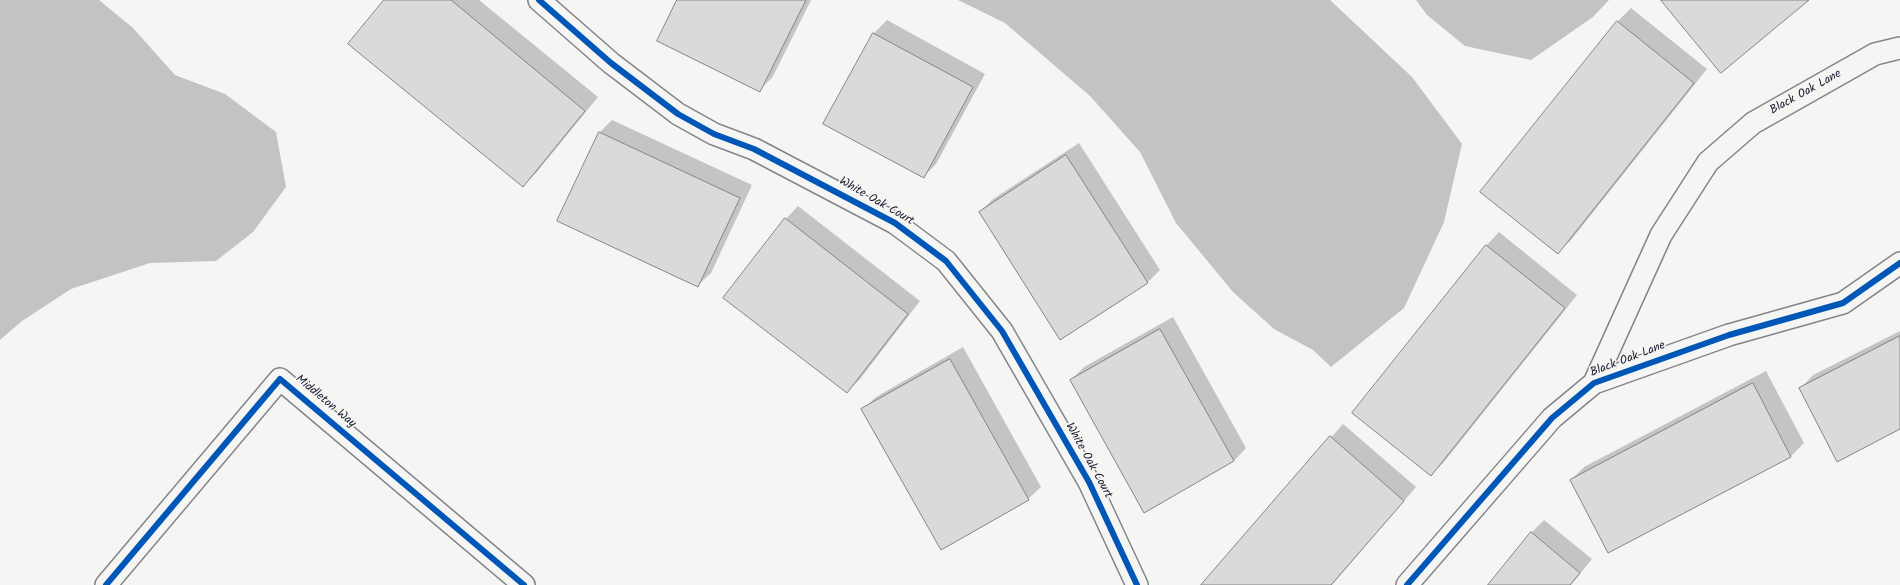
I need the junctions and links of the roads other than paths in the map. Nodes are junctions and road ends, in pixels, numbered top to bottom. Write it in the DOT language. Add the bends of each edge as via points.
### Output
graph roads {
  1 [pos="539,0"];
  2 [pos="1900,48"];
  3 [pos="1900,263"];
  4 [pos="1594,383"];
  5 [pos="106,585"];
  6 [pos="524,585"];
  7 [pos="1137,585"];
  8 [pos="1407,585"];
  1 -- 7 [label="street, White Oak Court" via="611,63 678,114 714,134 761,152 895,223 946,261 1002,331 1089,482"];
  2 -- 4 [label="street, Black Oak Lane" via="1875,54 1753,123 1708,162 1661,235"];
  3 -- 4 [label="street, Black Oak Lane" via="1844,303 1729,335"];
  4 -- 8 [label="street, Black Oak Lane" via="1552,418"];
  5 -- 6 [label="street, Middleton Way" via="280,379"];
}
